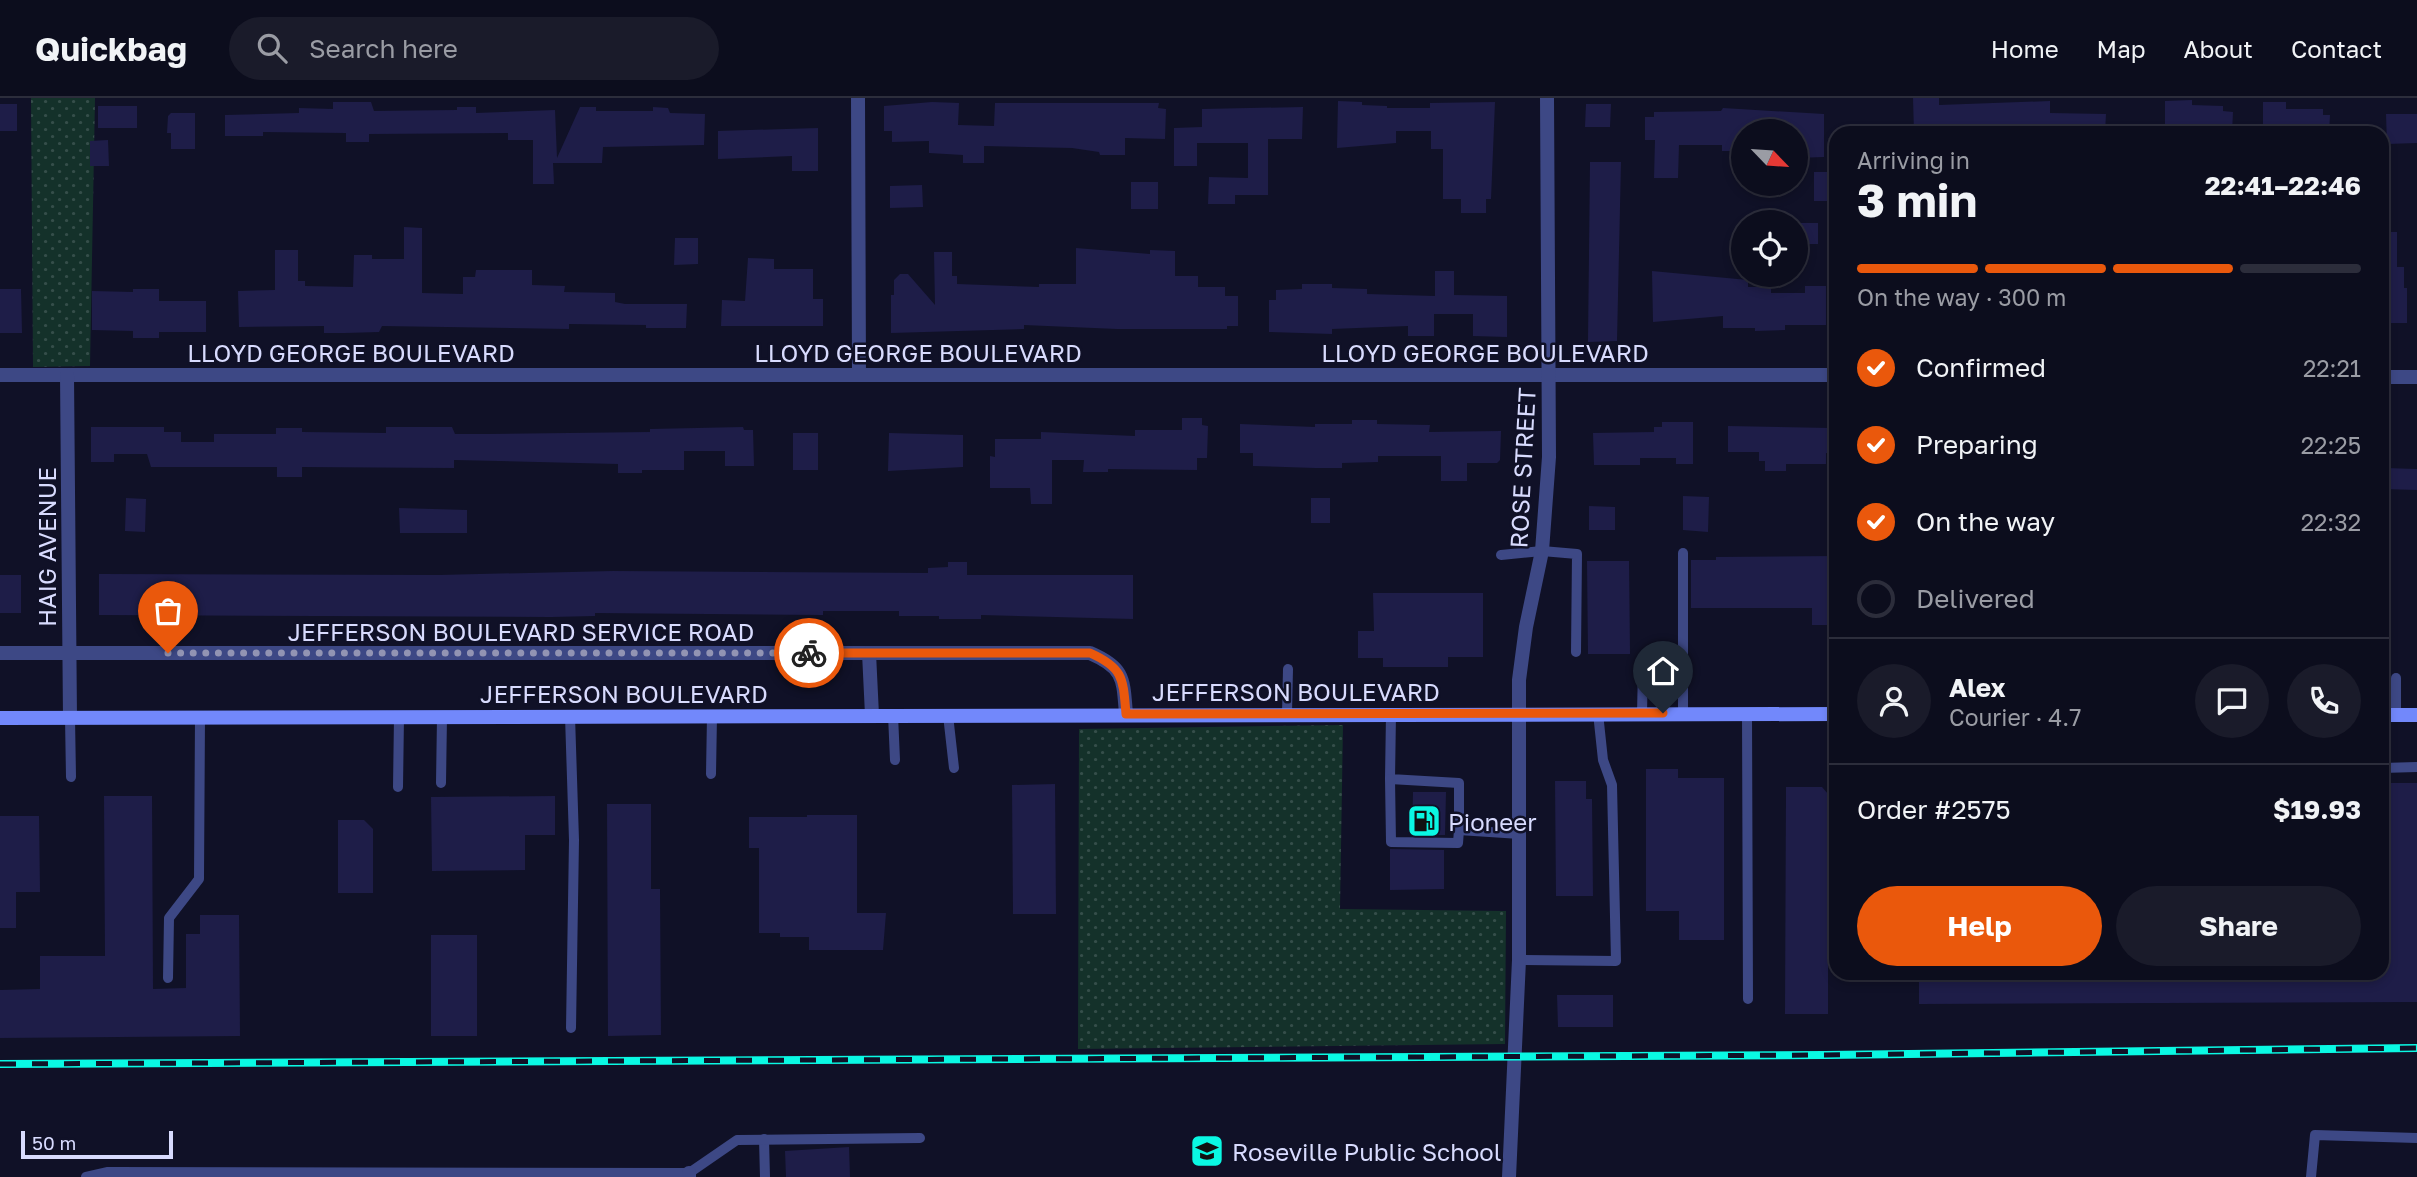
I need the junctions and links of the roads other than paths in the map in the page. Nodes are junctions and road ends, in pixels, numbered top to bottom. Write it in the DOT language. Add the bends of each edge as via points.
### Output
graph roads {
  1 [pos="858,98"];
  2 [pos="1547,98"];
  3 [pos="1549,374"];
  4 [pos="0,375"];
  5 [pos="67,375"];
  6 [pos="859,375"];
  7 [pos="1829,375"];
  8 [pos="2389,377"];
  9 [pos="2417,377"];
  10 [pos="1542,551"];
  11 [pos="1683,553"];
  12 [pos="1501,555"];
  13 [pos="1576,652"];
  14 [pos="0,653"];
  15 [pos="69,653"];
  16 [pos="869,653"];
  17 [pos="1288,669"];
  18 [pos="1643,669"];
  19 [pos="2396,678"];
  20 [pos="1520,713"];
  21 [pos="1598,713"];
  22 [pos="1642,713"];
  23 [pos="1683,713"];
  24 [pos="1126,714"];
  25 [pos="1287,714"];
  26 [pos="1391,714"];
  27 [pos="1747,714"];
  28 [pos="1829,714"];
  29 [pos="872,715"];
  30 [pos="893,715"];
  31 [pos="948,715"];
  32 [pos="2389,715"];
  33 [pos="2417,715"];
  34 [pos="442,716"];
  35 [pos="570,716"];
  36 [pos="712,716"];
  37 [pos="399,717"];
  38 [pos="0,718"];
  39 [pos="70,718"];
  40 [pos="200,718"];
  41 [pos="895,760"];
  42 [pos="954,768"];
  43 [pos="2389,768"];
  44 [pos="2417,768"];
  45 [pos="711,774"];
  46 [pos="71,777"];
  47 [pos="1390,779"];
  48 [pos="441,783"];
  49 [pos="398,787"];
  50 [pos="1459,830"];
  51 [pos="1520,834"];
  52 [pos="1519,960"];
  53 [pos="168,978"];
  54 [pos="1748,999"];
  55 [pos="571,1028"];
  56 [pos="920,1138"];
  57 [pos="2417,1138"];
  58 [pos="764,1139"];
  59 [pos="259,1175"];
  60 [pos="591,1175"];
  61 [pos="689,1175"];
  62 [pos="86,1177"];
  63 [pos="765,1177"];
  64 [pos="1509,1177"];
  65 [pos="2311,1177"];
  1 -- 6 [label="street"];
  2 -- 3 [label="street, ROSE STREET"];
  3 -- 6 [label="street, LLOYD GEORGE BOULEVARD"];
  3 -- 7 [label="street, LLOYD GEORGE BOULEVARD"];
  3 -- 10 [label="street, ROSE STREET"];
  4 -- 5 [label="street, LLOYD GEORGE BOULEVARD"];
  5 -- 6 [label="street, LLOYD GEORGE BOULEVARD"];
  5 -- 15 [label="street, HAIG AVENUE"];
  8 -- 9 [label="street"];
  10 -- 12 [label="lane"];
  10 -- 13 [label="lane" via="1577,554"];
  10 -- 20 [label="street, ROSE STREET" via="1526,627"];
  11 -- 23 [label="lane"];
  14 -- 15 [label="street, JEFFERSON BOULEVARD SERVICE ROAD"];
  15 -- 16 [label="street, JEFFERSON BOULEVARD SERVICE ROAD"];
  15 -- 39 [label="street, HAIG AVENUE"];
  16 -- 24 [label="street, JEFFERSON BOULEVARD SERVICE ROAD" via="1090,653 1112,663 1124,683"];
  16 -- 29 [label="street"];
  17 -- 25 [label="lane"];
  18 -- 22 [label="lane"];
  19 -- 32 [label="lane"];
  20 -- 21 [label="street, JEFFERSON BOULEVARD"];
  20 -- 26 [label="street, JEFFERSON BOULEVARD"];
  20 -- 51 [label="street, ROSE STREET"];
  21 -- 22 [label="street, JEFFERSON BOULEVARD"];
  21 -- 52 [label="lane" via="1603,760 1612,785 1616,961"];
  22 -- 23 [label="street, JEFFERSON BOULEVARD"];
  23 -- 27 [label="street, JEFFERSON BOULEVARD"];
  24 -- 25 [label="street, JEFFERSON BOULEVARD"];
  24 -- 31 [label="street, JEFFERSON BOULEVARD"];
  25 -- 26 [label="street, JEFFERSON BOULEVARD"];
  26 -- 47 [label="lane"];
  27 -- 28 [label="street, JEFFERSON BOULEVARD"];
  27 -- 54 [label="lane"];
  29 -- 30 [label="street, JEFFERSON BOULEVARD"];
  29 -- 36 [label="street, JEFFERSON BOULEVARD"];
  30 -- 31 [label="street, JEFFERSON BOULEVARD"];
  30 -- 41 [label="lane"];
  31 -- 42 [label="lane"];
  32 -- 33 [label="street"];
  34 -- 35 [label="street, JEFFERSON BOULEVARD"];
  34 -- 37 [label="street, JEFFERSON BOULEVARD"];
  34 -- 48 [label="lane"];
  35 -- 36 [label="street, JEFFERSON BOULEVARD"];
  35 -- 55 [label="lane" via="574,840"];
  36 -- 45 [label="lane"];
  37 -- 40 [label="street, JEFFERSON BOULEVARD"];
  37 -- 49 [label="lane"];
  38 -- 39 [label="street, JEFFERSON BOULEVARD"];
  39 -- 40 [label="street, JEFFERSON BOULEVARD"];
  39 -- 46 [label="lane"];
  40 -- 53 [label="lane" via="200,879 169,918"];
  43 -- 44 [label="lane"];
  47 -- 50 [label="lane" via="1460,783"];
  47 -- 50 [label="lane" via="1391,842 1458,842"];
  50 -- 51 [label="lane"];
  51 -- 52 [label="street, ROSE STREET"];
  52 -- 64 [label="street, ROSE STREET"];
  56 -- 58 [label="lane"];
  57 -- 65 [label="lane" via="2315,1135"];
  58 -- 61 [label="lane" via="737,1140"];
  58 -- 63 [label="lane"];
  59 -- 60 [label="lane"];
  59 -- 62 [label="lane" via="108,1172"];
  60 -- 61 [label="lane"];
}
